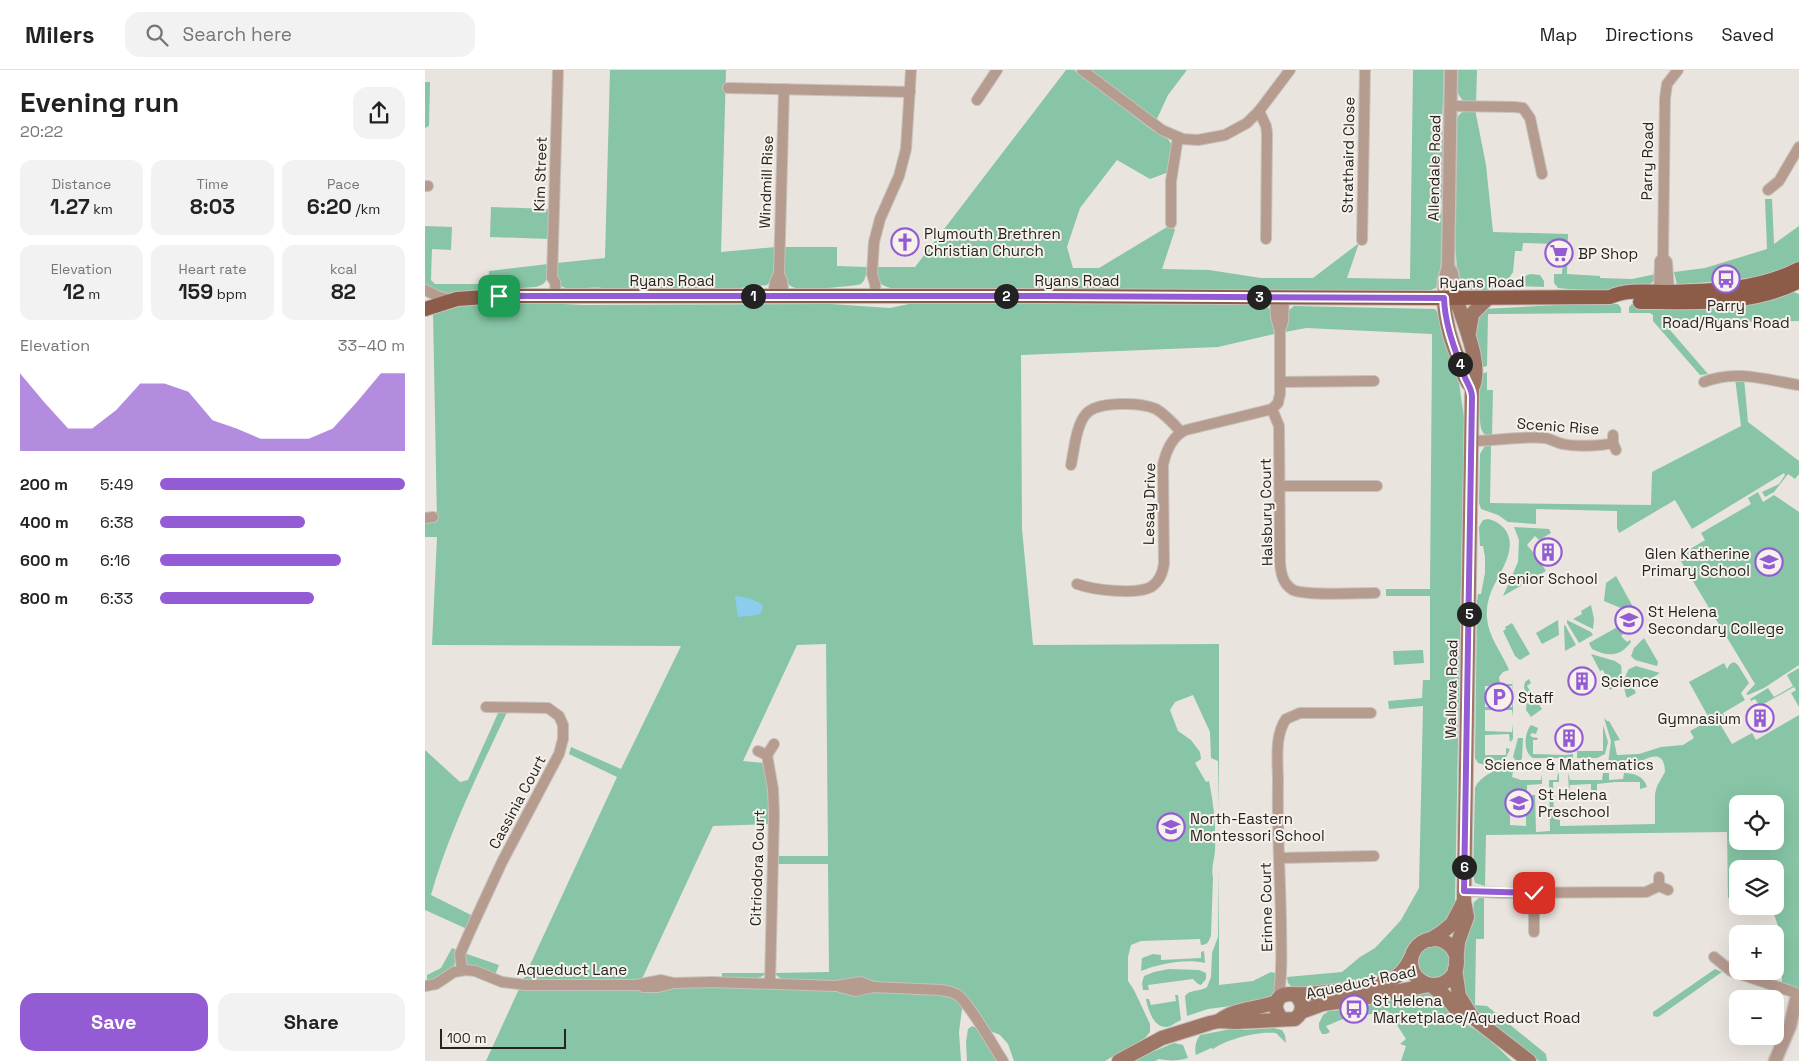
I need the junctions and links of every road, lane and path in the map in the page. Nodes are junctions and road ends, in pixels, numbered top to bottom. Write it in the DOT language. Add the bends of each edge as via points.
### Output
graph roads {
  1 [pos="558,70"];
  2 [pos="911,70"];
  3 [pos="997,70"];
  4 [pos="1082,70"];
  5 [pos="1290,70"];
  6 [pos="1365,70"];
  7 [pos="1451,70"];
  8 [pos="1678,70"];
  9 [pos="727,88"];
  10 [pos="784,89"];
  11 [pos="910,92"];
  12 [pos="977,100"];
  13 [pos="1451,106"];
  14 [pos="1259,111"];
  15 [pos="1178,137"];
  16 [pos="1799,147"];
  17 [pos="1542,174"];
  18 [pos="1768,190"];
  19 [pos="1171,223"];
  20 [pos="1266,239"];
  21 [pos="1362,240"];
  22 [pos="1797,277"];
  23 [pos="425,290"];
  24 [pos="552,296"];
  25 [pos="779,296"];
  26 [pos="872,296"];
  27 [pos="1280,297"];
  28 [pos="1664,297"];
  29 [pos="1450,298"];
  30 [pos="1488,298"];
  31 [pos="451,300"];
  32 [pos="426,306"];
  33 [pos="1469,332"];
  34 [pos="1374,381"];
  35 [pos="1280,382"];
  36 [pos="1703,382"];
  37 [pos="1799,384"];
  38 [pos="1472,388"];
  39 [pos="1272,409"];
  40 [pos="1181,432"];
  41 [pos="1471,441"];
  42 [pos="1614,443"];
  43 [pos="1070,465"];
  44 [pos="1280,486"];
  45 [pos="1377,486"];
  46 [pos="1077,584"];
  47 [pos="1375,593"];
  48 [pos="486,707"];
  49 [pos="1371,713"];
  50 [pos="774,744"];
  51 [pos="1375,856"];
  52 [pos="1280,858"];
  53 [pos="1662,884"];
  54 [pos="1534,893"];
  55 [pos="1464,896"];
  56 [pos="1533,932"];
  57 [pos="1430,940"];
  58 [pos="1714,957"];
  59 [pos="1411,958"];
  60 [pos="1456,966"];
  61 [pos="462,970"];
  62 [pos="1282,972"];
  63 [pos="770,984"];
  64 [pos="1430,985"];
  65 [pos="425,986"];
  66 [pos="1294,995"];
  67 [pos="1277,1001"];
  68 [pos="1798,1003"];
  69 [pos="1301,1012"];
  70 [pos="1472,1017"];
  71 [pos="1283,1019"];
  72 [pos="1219,1020"];
  73 [pos="1003,1061"];
  74 [pos="1119,1061"];
  75 [pos="1529,1061"];
  76 [pos="1775,1061"];
  1 -- 24 [label="street, Kim Street" via="552,278 549,282"];
  2 -- 11 [label="street"];
  3 -- 12 [label="street"];
  4 -- 15 [label="street" via="1155,127"];
  5 -- 14 [label="street"];
  6 -- 21 [label="street, Strathaird Close"];
  7 -- 13 [label="street, Allendale Road"];
  8 -- 28 [label="street, Parry Road" via="1667,84 1665,98 1663,256 1667,262"];
  9 -- 10 [label="street"];
  10 -- 11 [label="street"];
  10 -- 25 [label="street, Windmill Rise" via="779,274 775,282"];
  11 -- 26 [label="street" via="906,149 899,176 876,230 869,283"];
  13 -- 17 [label="street" via="1515,107 1526,111 1531,118"];
  13 -- 29 [label="street, Allendale Road" via="1448,267 1444,281"];
  14 -- 15 [label="street" via="1240,128 1225,135 1198,140"];
  14 -- 20 [label="street" via="1267,134"];
  15 -- 19 [label="street" via="1171,181"];
  16 -- 18 [label="street" via="1779,180"];
  22 -- 28 [label="main road, Ryans Road" via="1769,293 1747,298"];
  23 -- 31 [label="street"];
  24 -- 25 [label="main road, Ryans Road"];
  24 -- 31 [label="main road, Ryans Road"];
  25 -- 26 [label="main road, Ryans Road"];
  26 -- 27 [label="main road, Ryans Road"];
  27 -- 29 [label="main road, Ryans Road"];
  27 -- 35 [label="street" via="1276,317 1280,331"];
  28 -- 30 [label="main road, Ryans Road" via="1625,302 1610,297"];
  29 -- 30 [label="main road, Ryans Road"];
  29 -- 33 [label="main road, Wallowa Road"];
  29 -- 38 [label="main road, Wallowa Road" via="1445,319"];
  30 -- 33 [label="main road" via="1471,314"];
  31 -- 32 [label="main road, Ryans Road"];
  33 -- 38 [label="main road, Wallowa Road" via="1475,373"];
  34 -- 35 [label="street"];
  35 -- 39 [label="street" via="1279,399"];
  36 -- 37 [label="street" via="1739,375"];
  38 -- 41 [label="main road, Wallowa Road"];
  39 -- 40 [label="street"];
  39 -- 44 [label="street, Halsbury Court" via="1279,426"];
  40 -- 43 [label="street" via="1164,415 1147,406 1097,406 1081,420"];
  40 -- 46 [label="street, Lesay Drive" via="1170,444 1163,465 1163,563 1159,579 1138,590 1100,590"];
  41 -- 42 [label="street, Scenic Rise" via="1535,438 1567,445"];
  41 -- 55 [label="main road, Wallowa Road"];
  44 -- 45 [label="street"];
  44 -- 47 [label="street, Halsbury Court" via="1281,571 1285,582 1293,590 1306,593"];
  48 -- 61 [label="street, Cassinia Court" via="548,708 561,720 563,739 555,764 502,862 461,952"];
  49 -- 52 [label="street, Erinne Court" via="1301,713 1289,717 1283,724 1278,743"];
  50 -- 63 [label="street, Citriodora Court" via="763,753 773,789 774,814"];
  51 -- 52 [label="street"];
  52 -- 62 [label="street, Erinne Court"];
  53 -- 54 [label="street" via="1646,892"];
  54 -- 55 [label="street"];
  54 -- 56 [label="street"];
  55 -- 57 [label="main road, Wallowa Road" via="1451,924"];
  55 -- 60 [label="main road, Wallowa Road" via="1467,917 1458,942"];
  57 -- 59 [label="main road" via="1419,945"];
  57 -- 60 [label="main road" via="1443,941 1450,946"];
  58 -- 68 [label="street" via="1731,971 1786,990"];
  59 -- 64 [label="main road" via="1414,973 1420,981"];
  59 -- 66 [label="main road, Aqueduct Road" via="1400,974 1387,981"];
  60 -- 64 [label="main road" via="1448,980"];
  60 -- 70 [label="main road" via="1459,996"];
  61 -- 63 [label="street, Aqueduct Lane" via="516,984 658,988 711,982"];
  61 -- 65 [label="street" via="436,984"];
  62 -- 66 [label="street, Erinne Court"];
  62 -- 67 [label="street, Erinne Court"];
  63 -- 73 [label="street, Aqueduct Lane" via="836,986 861,982 873,987 941,990 956,994"];
  64 -- 69 [label="main road, Aqueduct Road" via="1323,1004"];
  64 -- 70 [label="main road" via="1462,1015"];
  66 -- 67 [label="main road" via="1284,995"];
  66 -- 69 [label="main road" via="1302,1004"];
  67 -- 71 [label="main road" via="1277,1012"];
  67 -- 72 [label="main road" via="1233,1012"];
  68 -- 76 [label="street"];
  69 -- 71 [label="main road" via="1295,1019"];
  70 -- 75 [label="main road"];
  71 -- 72 [label="main road"];
  72 -- 74 [label="main road" via="1168,1036"];
}
